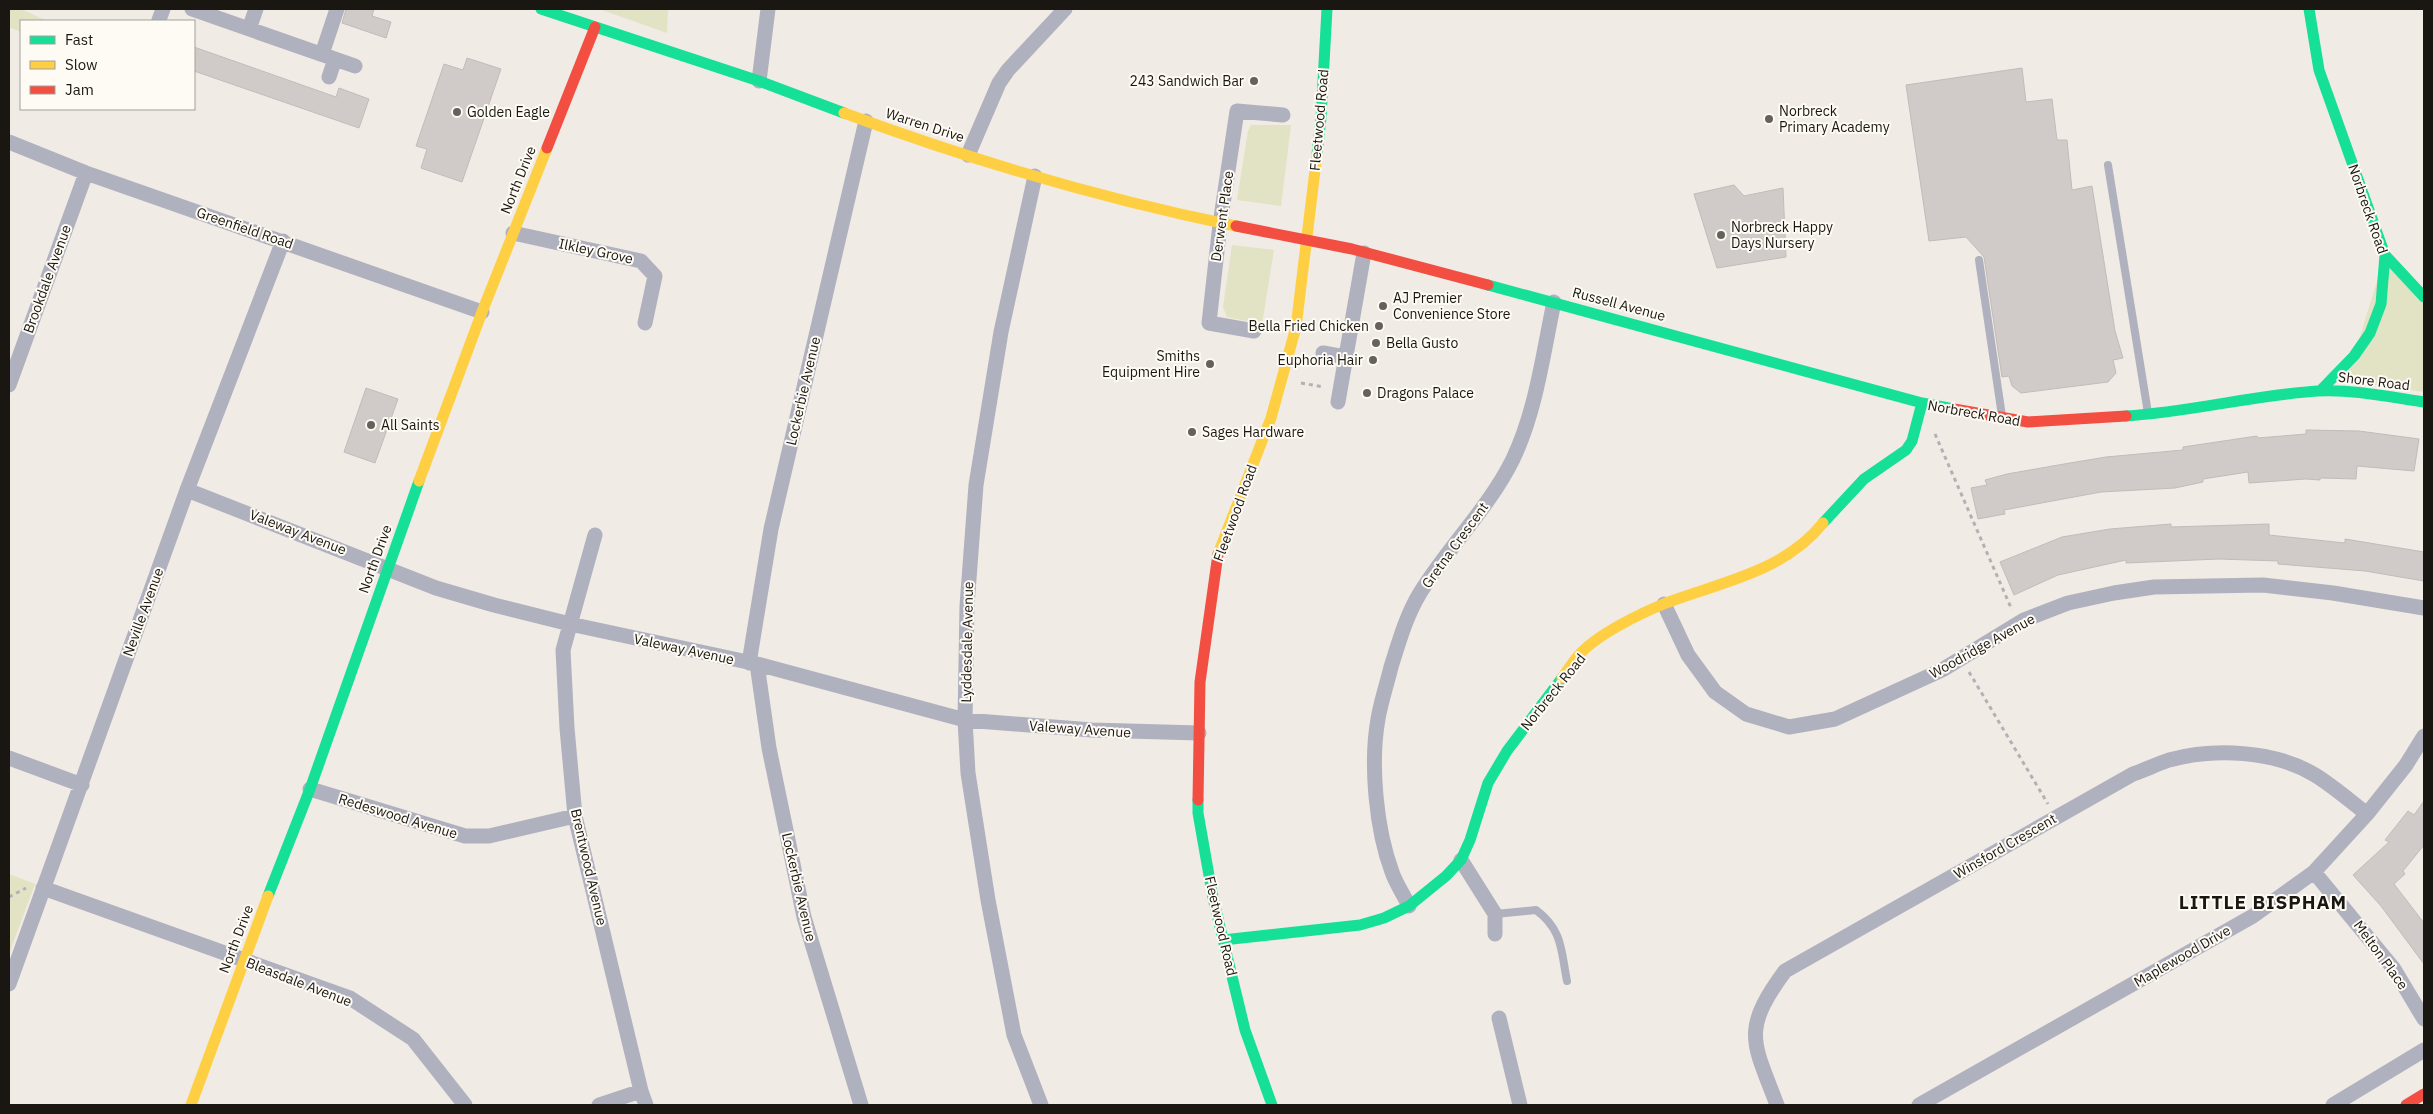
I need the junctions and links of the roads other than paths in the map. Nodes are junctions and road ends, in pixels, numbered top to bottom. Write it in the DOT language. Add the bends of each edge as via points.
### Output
graph roads {
  1 [pos="192,9"];
  2 [pos="256,9"];
  3 [pos="337,9"];
  4 [pos="541,9"];
  5 [pos="768,9"];
  6 [pos="1064,9"];
  7 [pos="1327,9"];
  8 [pos="2309,9"];
  9 [pos="596,27"];
  10 [pos="249,28"];
  11 [pos="328,56"];
  12 [pos="356,66"];
  13 [pos="328,77"];
  14 [pos="759,81"];
  15 [pos="1284,115"];
  16 [pos="866,121"];
  17 [pos="9,142"];
  18 [pos="968,155"];
  19 [pos="2108,165"];
  20 [pos="86,173"];
  21 [pos="1035,176"];
  22 [pos="1220,224"];
  23 [pos="513,233"];
  24 [pos="283,241"];
  25 [pos="1308,241"];
  26 [pos="1364,252"];
  27 [pos="2385,255"];
  28 [pos="1979,260"];
  29 [pos="2424,298"];
  30 [pos="1554,302"];
  31 [pos="482,312"];
  32 [pos="645,323"];
  33 [pos="1254,331"];
  34 [pos="1323,353"];
  35 [pos="1345,357"];
  36 [pos="10,379"];
  37 [pos="2320,390"];
  38 [pos="1339,396"];
  39 [pos="2424,402"];
  40 [pos="1922,403"];
  41 [pos="2148,415"];
  42 [pos="2003,419"];
  43 [pos="187,490"];
  44 [pos="595,535"];
  45 [pos="387,567"];
  46 [pos="1664,604"];
  47 [pos="2424,608"];
  48 [pos="570,624"];
  49 [pos="753,664"];
  50 [pos="965,720"];
  51 [pos="1199,733"];
  52 [pos="2424,736"];
  53 [pos="9,758"];
  54 [pos="82,785"];
  55 [pos="310,789"];
  56 [pos="2367,814"];
  57 [pos="575,816"];
  58 [pos="1461,860"];
  59 [pos="2314,872"];
  60 [pos="43,888"];
  61 [pos="1409,906"];
  62 [pos="1495,914"];
  63 [pos="1496,934"];
  64 [pos="1223,940"];
  65 [pos="243,960"];
  66 [pos="1567,981"];
  67 [pos="9,984"];
  68 [pos="1499,1018"];
  69 [pos="2424,1019"];
  70 [pos="2424,1050"];
  71 [pos="2424,1094"];
  72 [pos="644,1098"];
  73 [pos="191,1105"];
  74 [pos="465,1105"];
  75 [pos="599,1105"];
  76 [pos="862,1105"];
  77 [pos="1041,1105"];
  78 [pos="1272,1105"];
  79 [pos="1520,1105"];
  80 [pos="1777,1105"];
  81 [pos="1919,1105"];
  82 [pos="2333,1105"];
  83 [pos="2406,1105"];
  1 -- 10 [label="street"];
  2 -- 10 [label="street"];
  3 -- 11 [label="street"];
  4 -- 9 [label="street, Warren Drive"];
  5 -- 14 [label="street"];
  6 -- 18 [label="street" via="999,83"];
  7 -- 25 [label="street, Fleetwood Road" via="1321,118"];
  8 -- 27 [label="street, Norbreck Road" via="2319,70"];
  9 -- 14 [label="street, Warren Drive"];
  9 -- 23 [label="street, North Drive"];
  10 -- 11 [label="street"];
  11 -- 12 [label="street"];
  11 -- 13 [label="street"];
  14 -- 16 [label="street, Warren Drive"];
  15 -- 22 [label="street, Derwent Place" via="1237,110"];
  16 -- 18 [label="street, Warren Drive"];
  16 -- 49 [label="street, Lockerbie Avenue" via="771,529"];
  17 -- 20 [label="street, Greenfield Road"];
  18 -- 21 [label="street, Warren Drive"];
  19 -- 41 [label="lane"];
  20 -- 24 [label="street, Greenfield Road"];
  20 -- 36 [label="street, Brookdale Avenue"];
  21 -- 22 [label="street, Warren Drive"];
  21 -- 50 [label="street, Lyddesdale Avenue" via="1001,332 976,485 967,606"];
  22 -- 25 [label="street, Warren Drive"];
  22 -- 33 [label="street, Derwent Place" via="1209,323"];
  23 -- 31 [label="street, North Drive"];
  23 -- 32 [label="street, Ilkley Grove" via="641,261 655,276"];
  24 -- 31 [label="street, Greenfield Road"];
  24 -- 43 [label="street, Neville Avenue"];
  25 -- 26 [label="street, Russell Avenue"];
  25 -- 51 [label="street, Fleetwood Road" via="1296,327 1283,380 1217,556 1200,682"];
  26 -- 30 [label="street, Russell Avenue"];
  26 -- 35 [label="street"];
  27 -- 29 [label="street"];
  27 -- 37 [label="street, Norbreck Road" via="2381,304 2370,333 2354,356"];
  28 -- 42 [label="lane"];
  30 -- 40 [label="street, Russell Avenue"];
  30 -- 61 [label="street, Gretna Crescent" via="1536,387 1513,459 1419,595 1402,631 1378,719 1376,784 1380,825 1392,873"];
  31 -- 45 [label="street, North Drive"];
  34 -- 35 [label="street"];
  35 -- 38 [label="street"];
  37 -- 39 [label="street, Shore Road"];
  37 -- 41 [label="street, Norbreck Road" via="2252,397"];
  40 -- 42 [label="street, Norbreck Road"];
  40 -- 46 [label="street, Norbreck Road" via="1912,441 1906,450 1864,479 1787,557"];
  41 -- 42 [label="street, Norbreck Road" via="2028,422"];
  43 -- 45 [label="street, Valeway Avenue"];
  43 -- 54 [label="street, Neville Avenue"];
  44 -- 48 [label="street, Brentwood Avenue"];
  45 -- 48 [label="street, Valeway Avenue" via="446,591"];
  45 -- 55 [label="street, North Drive"];
  46 -- 47 [label="street, Woodridge Avenue" via="1688,655 1715,692 1746,714 1789,727 1835,719 1942,670 2018,624 2068,602 2154,587 2263,585"];
  46 -- 58 [label="street, Norbreck Road" via="1618,626 1579,655 1507,751 1488,784"];
  48 -- 49 [label="street, Valeway Avenue"];
  48 -- 57 [label="street, Brentwood Avenue" via="563,650"];
  49 -- 50 [label="street, Valeway Avenue"];
  49 -- 76 [label="street, Lockerbie Avenue" via="804,917"];
  50 -- 51 [label="street, Valeway Avenue" via="1101,731"];
  50 -- 77 [label="street, Lyddesdale Avenue" via="968,773 1014,1035"];
  51 -- 64 [label="street, Fleetwood Road" via="1198,813 1212,898"];
  52 -- 56 [label="street, Maplewood Drive" via="2406,765"];
  53 -- 54 [label="street"];
  54 -- 60 [label="street, Neville Avenue"];
  55 -- 57 [label="street, Redeswood Avenue" via="464,836 489,836"];
  55 -- 65 [label="street, North Drive"];
  56 -- 59 [label="street, Maplewood Drive"];
  56 -- 80 [label="street, Winsford Crescent" via="2314,774 2282,761 2244,754 2204,754 2168,760 2133,774 1785,971 1767,995 1755,1022 1754,1046"];
  57 -- 72 [label="street, Brentwood Avenue"];
  58 -- 61 [label="street, Norbreck Road"];
  58 -- 62 [label="street"];
  59 -- 69 [label="street, Melton Place" via="2394,969"];
  59 -- 81 [label="street, Maplewood Drive" via="2253,916"];
  60 -- 65 [label="street, Bleasdale Avenue"];
  60 -- 67 [label="street, Neville Avenue"];
  61 -- 64 [label="street, Norbreck Road" via="1384,918 1360,924"];
  62 -- 63 [label="street"];
  62 -- 66 [label="lane" via="1536,910 1550,920 1558,933"];
  64 -- 78 [label="street, Fleetwood Road" via="1245,1030"];
  65 -- 73 [label="street, North Drive"];
  65 -- 74 [label="street, Bleasdale Avenue" via="350,998 413,1039"];
  68 -- 79 [label="street"];
  70 -- 82 [label="street"];
  71 -- 83 [label="street"];
  72 -- 75 [label="street"];
}
